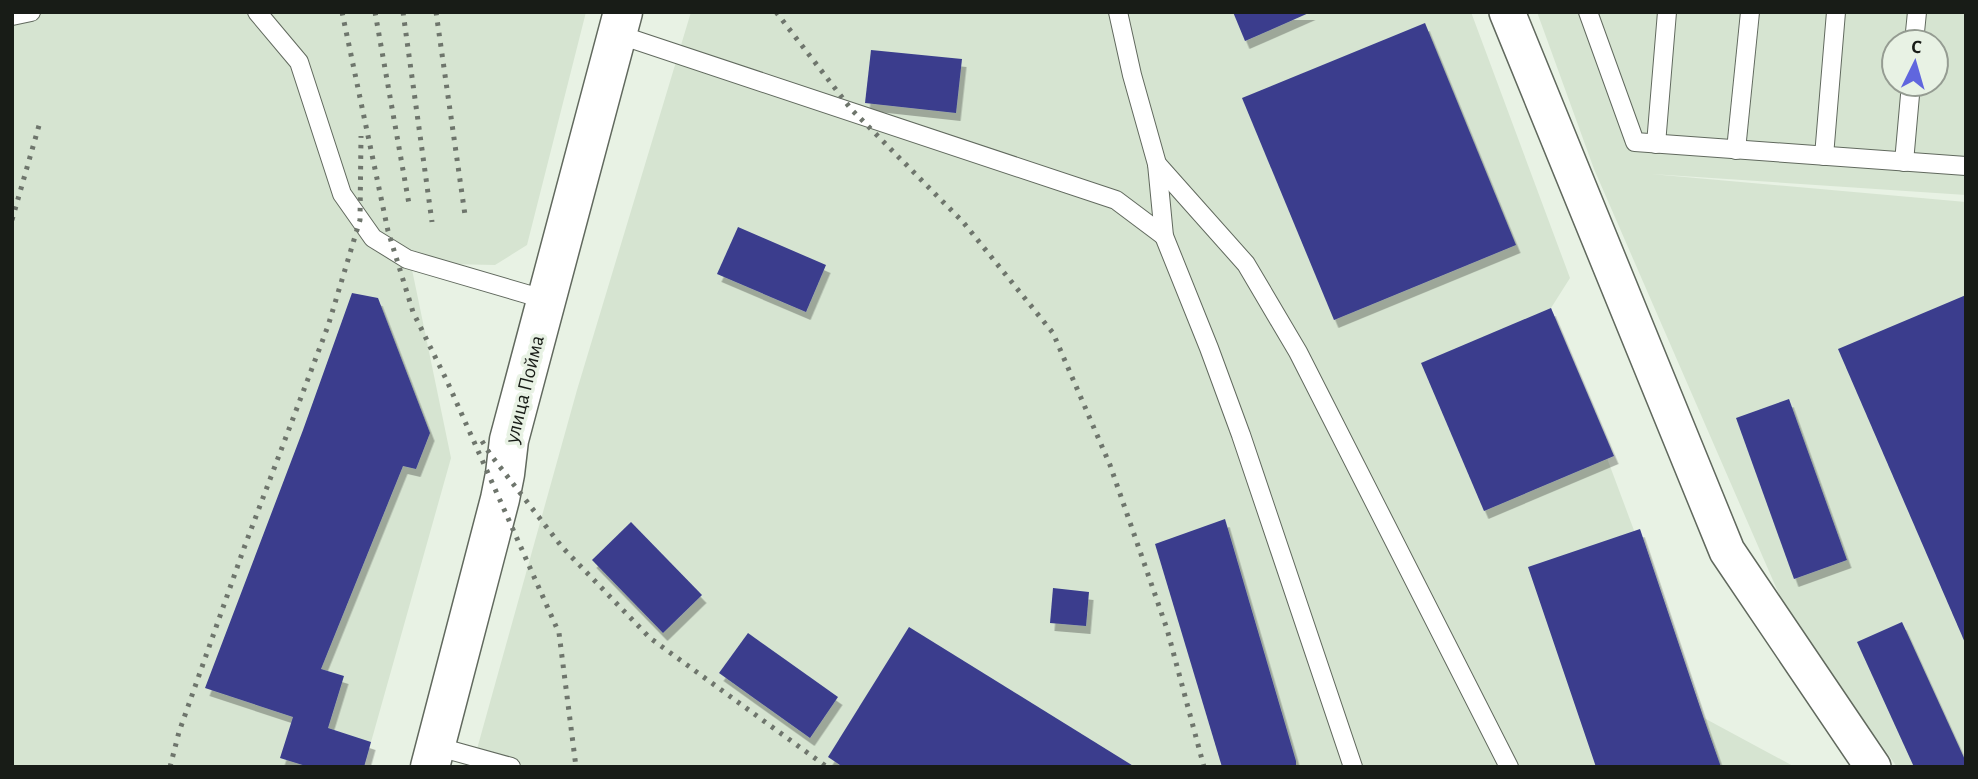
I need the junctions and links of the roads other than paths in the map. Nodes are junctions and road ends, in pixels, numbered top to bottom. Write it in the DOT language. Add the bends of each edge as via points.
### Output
graph roads {
  1 [pos="31,12"];
  2 [pos="257,12"];
  3 [pos="1118,12"];
  4 [pos="1507,12"];
  5 [pos="1588,12"];
  6 [pos="1667,12"];
  7 [pos="1750,12"];
  8 [pos="1836,12"];
  9 [pos="12,16"];
  10 [pos="620,23"];
  11 [pos="1910,98"];
  12 [pos="1656,144"];
  13 [pos="1736,150"];
  14 [pos="1824,156"];
  15 [pos="1903,162"];
  16 [pos="1157,164"];
  17 [pos="1966,166"];
  18 [pos="1164,236"];
  19 [pos="547,300"];
  20 [pos="432,756"];
  21 [pos="511,767"];
  22 [pos="1353,767"];
  23 [pos="1509,767"];
  24 [pos="1872,767"];
  1 -- 9 [label="lane"];
  2 -- 19 [label="lane" via="299,62 342,194 373,238 407,259"];
  3 -- 16 [label="lane"];
  4 -- 24 [label="street" via="1727,551"];
  5 -- 12 [label="lane" via="1635,142"];
  6 -- 12 [label="lane"];
  7 -- 13 [label="lane"];
  8 -- 14 [label="lane"];
  10 -- 18 [label="lane" via="1116,200"];
  10 -- 19 [label="main road, улица Пойма"];
  11 -- 15 [label="lane"];
  12 -- 13 [label="lane"];
  13 -- 14 [label="lane"];
  14 -- 15 [label="lane"];
  15 -- 17 [label="lane"];
  16 -- 18 [label="lane"];
  16 -- 23 [label="lane" via="1247,264 1298,352"];
  18 -- 22 [label="lane" via="1241,435"];
  19 -- 20 [label="main road, улица Пойма"];
  20 -- 21 [label="lane"];
}
